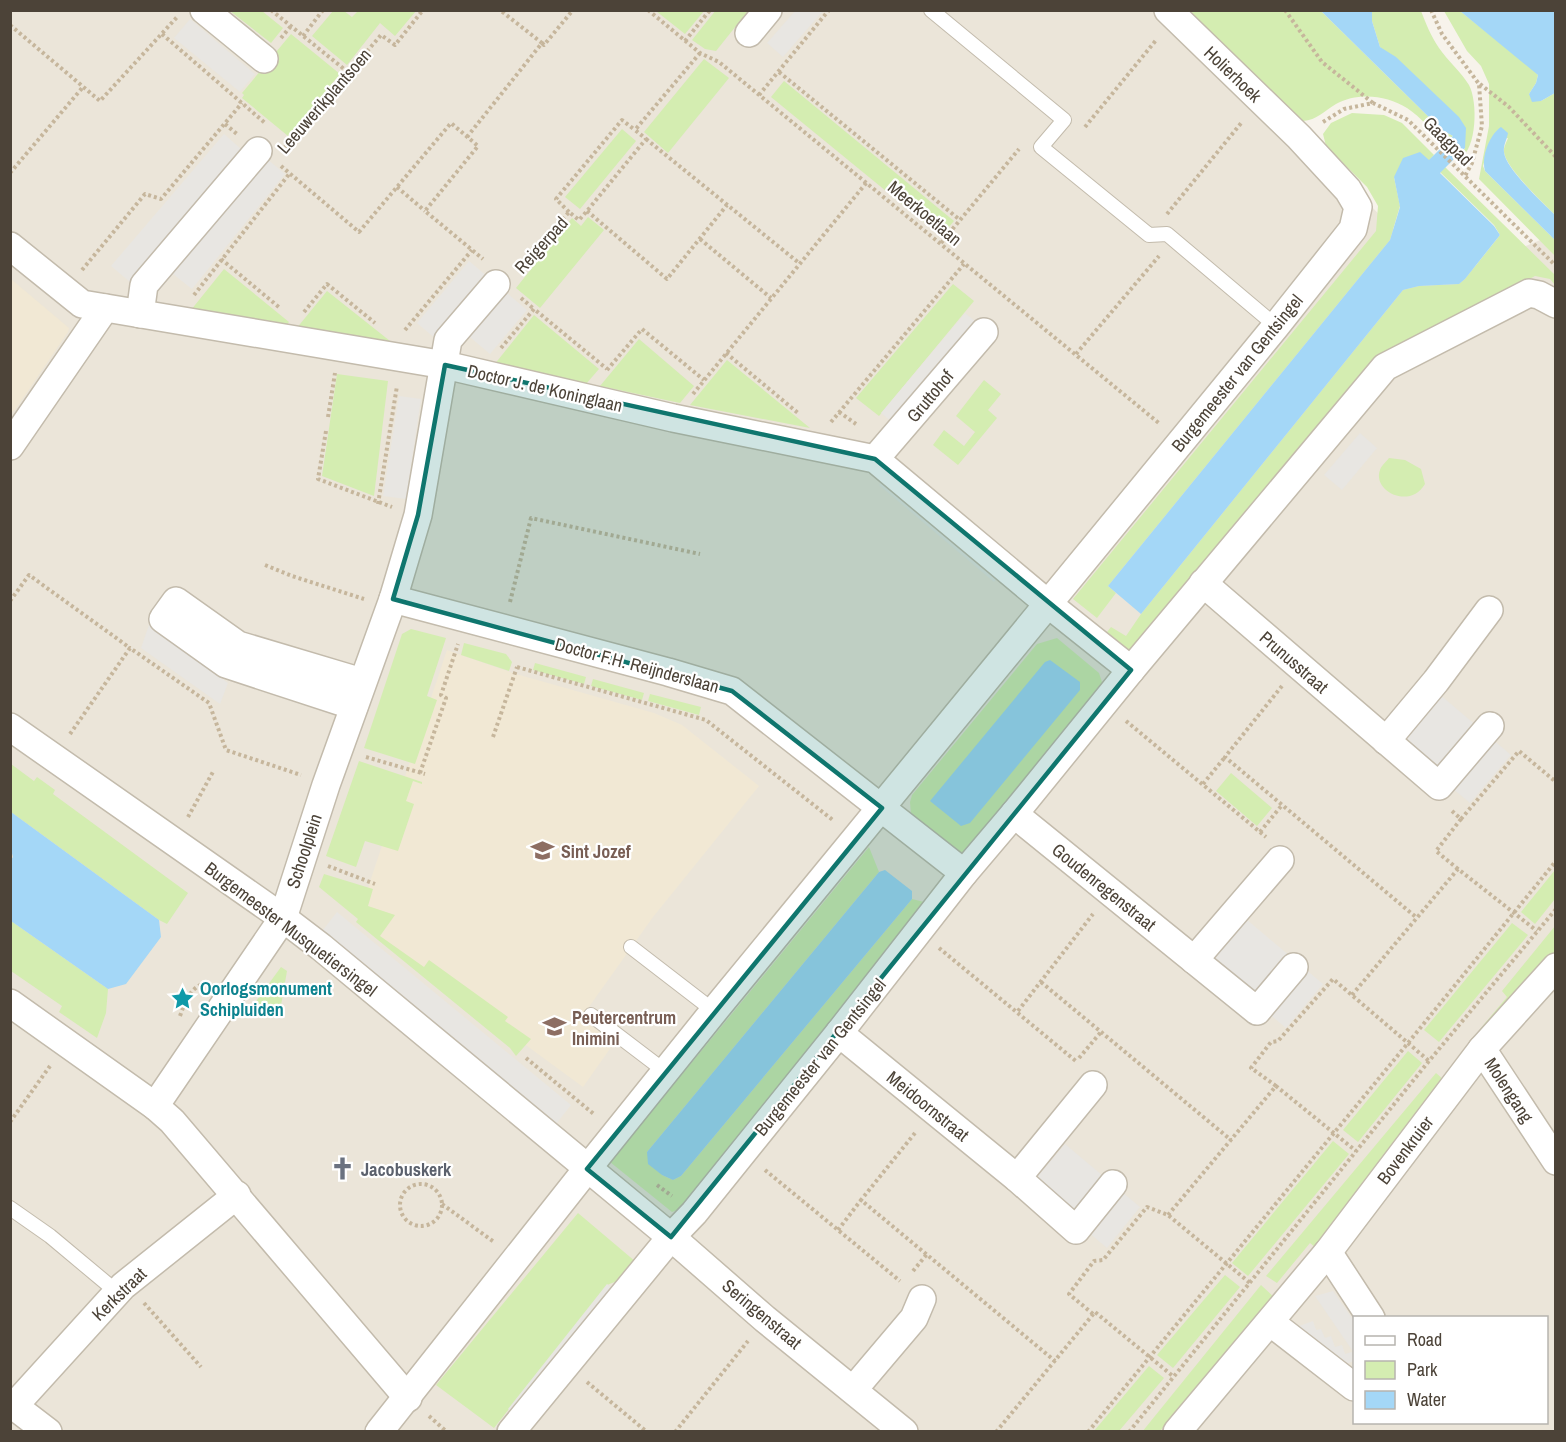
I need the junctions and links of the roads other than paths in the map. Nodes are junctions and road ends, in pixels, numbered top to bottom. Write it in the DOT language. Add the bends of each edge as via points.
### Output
graph roads {
  1 [pos="204,10"];
  2 [pos="768,10"];
  3 [pos="931,10"];
  4 [pos="1171,14"];
  5 [pos="749,33"];
  6 [pos="264,59"];
  7 [pos="1299,137"];
  8 [pos="272,148"];
  9 [pos="10,246"];
  10 [pos="503,282"];
  11 [pos="1556,304"];
  12 [pos="105,308"];
  13 [pos="140,314"];
  14 [pos="1276,326"];
  15 [pos="984,332"];
  16 [pos="445,365"];
  17 [pos="10,446"];
  18 [pos="875,459"];
  19 [pos="1203,583"];
  20 [pos="391,603"];
  21 [pos="1047,603"];
  22 [pos="1489,610"];
  23 [pos="1131,669"];
  24 [pos="358,694"];
  25 [pos="1490,726"];
  26 [pos="10,727"];
  27 [pos="1386,741"];
  28 [pos="882,808"];
  29 [pos="1014,814"];
  30 [pos="1280,860"];
  31 [pos="964,873"];
  32 [pos="283,918"];
  33 [pos="631,947"];
  34 [pos="1194,960"];
  35 [pos="1294,966"];
  36 [pos="1556,967"];
  37 [pos="10,1003"];
  38 [pos="714,1011"];
  39 [pos="591,1015"];
  40 [pos="839,1034"];
  41 [pos="1482,1049"];
  42 [pos="666,1072"];
  43 [pos="1093,1084"];
  44 [pos="155,1106"];
  45 [pos="1556,1161"];
  46 [pos="587,1168"];
  47 [pos="1017,1178"];
  48 [pos="1113,1184"];
  49 [pos="237,1195"];
  50 [pos="10,1208"];
  51 [pos="671,1237"];
  52 [pos="1328,1252"];
  53 [pos="120,1289"];
  54 [pos="922,1299"];
  55 [pos="1370,1316"];
  56 [pos="1270,1322"];
  57 [pos="1353,1386"];
  58 [pos="853,1390"];
  59 [pos="408,1398"];
  60 [pos="48,1431"];
  61 [pos="380,1431"];
  62 [pos="511,1431"];
  63 [pos="904,1431"];
  64 [pos="1177,1431"];
  1 -- 6 [label="street"];
  2 -- 5 [label="street"];
  3 -- 14 [label="lane" via="1064,120 1041,147 1056,162 1149,235 1167,234"];
  4 -- 7 [label="street, Holierhoek"];
  7 -- 14 [label="street, Burgemeester van Gentsingel" via="1348,190 1358,207 1353,229"];
  8 -- 13 [label="street, Leeuwerikplantsoen" via="144,285"];
  9 -- 12 [label="street, Doctor J. de Koninglaan" via="82,304"];
  10 -- 16 [label="street, Reigerpad" via="448,340"];
  11 -- 19 [label="street, Burgemeester van Gentsingel" via="1529,293 1385,367"];
  12 -- 13 [label="street, Doctor J. de Koninglaan"];
  12 -- 17 [label="street"];
  13 -- 16 [label="street, Doctor J. de Koninglaan" via="290,330 338,347 394,351"];
  14 -- 21 [label="street, Burgemeester van Gentsingel"];
  15 -- 18 [label="street, Gruttohof"];
  16 -- 18 [label="street, Doctor J. de Koninglaan" via="673,418"];
  16 -- 20 [label="street, Schoolplein" via="418,514"];
  18 -- 21 [label="street, Doctor J. de Koninglaan"];
  19 -- 23 [label="street, Burgemeester van Gentsingel"];
  19 -- 27 [label="street, Prunusstraat"];
  20 -- 24 [label="street, Schoolplein"];
  20 -- 28 [label="street, Doctor F.H. Reijnderslaan" via="466,619 732,691"];
  21 -- 23 [label="street"];
  21 -- 28 [label="street, Burgemeester van Gentsingel"];
  22 -- 27 [label="street"];
  23 -- 29 [label="street, Burgemeester van Gentsingel"];
  24 -- 24 [label="street" via="226,664 163,619 176,601 238,645"];
  24 -- 32 [label="street, Schoolplein"];
  25 -- 27 [label="street, Prunusstraat" via="1439,786"];
  26 -- 32 [label="street, Burgemeester Musquetiersingel"];
  28 -- 31 [label="street"];
  28 -- 38 [label="street, Burgemeester van Gentsingel"];
  29 -- 31 [label="street, Burgemeester van Gentsingel"];
  29 -- 34 [label="street, Goudenregenstraat"];
  30 -- 34 [label="street"];
  31 -- 40 [label="street, Burgemeester van Gentsingel"];
  32 -- 44 [label="street, Schoolplein"];
  32 -- 46 [label="street, Burgemeester Musquetiersingel"];
  33 -- 38 [label="lane"];
  34 -- 35 [label="street, Goudenregenstraat" via="1257,1011"];
  36 -- 41 [label="street, Bovenkruier"];
  37 -- 44 [label="street"];
  38 -- 42 [label="street, Burgemeester van Gentsingel"];
  39 -- 42 [label="lane"];
  40 -- 47 [label="street, Meidoornstraat"];
  40 -- 51 [label="street, Burgemeester van Gentsingel"];
  41 -- 45 [label="street, Molengang"];
  41 -- 52 [label="street, Bovenkruier"];
  42 -- 46 [label="street, Burgemeester van Gentsingel"];
  43 -- 47 [label="street"];
  44 -- 49 [label="street"];
  46 -- 51 [label="street"];
  46 -- 59 [label="street, Burgemeester van Gentsingel"];
  47 -- 48 [label="street, Meidoornstraat" via="1076,1230"];
  49 -- 53 [label="street, Kerkstraat"];
  49 -- 59 [label="street"];
  50 -- 53 [label="lane"];
  51 -- 58 [label="street, Seringenstraat"];
  51 -- 62 [label="street, Burgemeester van Gentsingel"];
  52 -- 55 [label="street"];
  52 -- 56 [label="street, Bovenkruier"];
  53 -- 60 [label="street, Kerkstraat" via="14,1406"];
  54 -- 58 [label="street" via="914,1318"];
  56 -- 57 [label="street"];
  56 -- 64 [label="street, Bovenkruier"];
  58 -- 63 [label="street, Seringenstraat"];
  59 -- 61 [label="street, Burgemeester van Gentsingel"];
}
